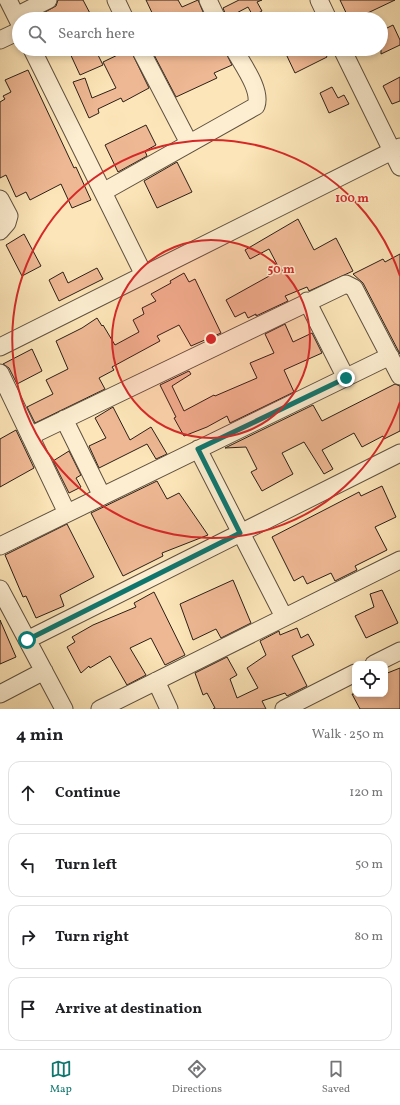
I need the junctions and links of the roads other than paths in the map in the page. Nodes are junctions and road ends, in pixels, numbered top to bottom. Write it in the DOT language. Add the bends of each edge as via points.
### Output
graph roads {
  1 [pos="8,0"];
  2 [pos="48,0"];
  3 [pos="116,0"];
  4 [pos="208,0"];
  5 [pos="318,0"];
  6 [pos="13,12"];
  7 [pos="32,12"];
  8 [pos="122,12"];
  9 [pos="214,12"];
  10 [pos="324,12"];
  11 [pos="12,29"];
  12 [pos="0,40"];
  13 [pos="35,56"];
  14 [pos="144,56"];
  15 [pos="238,56"];
  16 [pos="346,56"];
  17 [pos="189,143"];
  18 [pos="396,149"];
  19 [pos="400,167"];
  20 [pos="103,192"];
  21 [pos="0,199"];
  22 [pos="0,231"];
  23 [pos="144,275"];
  24 [pos="307,301"];
  25 [pos="0,347"];
  26 [pos="390,356"];
  27 [pos="0,373"];
  28 [pos="400,376"];
  29 [pos="346,378"];
  30 [pos="64,419"];
  31 [pos="30,436"];
  32 [pos="198,449"];
  33 [pos="400,453"];
  34 [pos="102,496"];
  35 [pos="67,513"];
  36 [pos="240,533"];
  37 [pos="0,546"];
  38 [pos="400,560"];
  39 [pos="0,589"];
  40 [pos="284,617"];
  41 [pos="27,640"];
  42 [pos="400,651"];
  43 [pos="380,661"];
  44 [pos="44,671"];
  45 [pos="352,675"];
  46 [pos="156,681"];
  47 [pos="0,694"];
  48 [pos="64,709"];
  49 [pos="100,709"];
  50 [pos="169,709"];
  51 [pos="284,709"];
  1 -- 6 [label="street"];
  2 -- 7 [label="street"];
  3 -- 8 [label="street"];
  4 -- 9 [label="street"];
  5 -- 10 [label="street"];
  11 -- 12 [label="street"];
  13 -- 20 [label="street"];
  14 -- 17 [label="street"];
  15 -- 17 [label="street" via="257,91 259,99 256,106"];
  16 -- 18 [label="street"];
  17 -- 20 [label="street"];
  18 -- 19 [label="street"];
  18 -- 23 [label="street"];
  20 -- 23 [label="street"];
  21 -- 22 [label="street" via="9,216"];
  23 -- 25 [label="street"];
  24 -- 26 [label="street" via="351,284"];
  24 -- 29 [label="street"];
  24 -- 30 [label="street"];
  26 -- 28 [label="street"];
  26 -- 29 [label="street"];
  27 -- 31 [label="street"];
  29 -- 32 [label="street"];
  30 -- 31 [label="street"];
  30 -- 34 [label="street"];
  31 -- 35 [label="street"];
  32 -- 34 [label="street"];
  32 -- 36 [label="street"];
  33 -- 36 [label="street"];
  34 -- 35 [label="street"];
  35 -- 37 [label="street"];
  36 -- 40 [label="street"];
  36 -- 41 [label="street"];
  38 -- 40 [label="street"];
  39 -- 41 [label="street"];
  40 -- 46 [label="street"];
  41 -- 44 [label="street"];
  42 -- 43 [label="street"];
  44 -- 47 [label="street"];
  44 -- 48 [label="street"];
  45 -- 51 [label="street"];
  46 -- 49 [label="street"];
  46 -- 50 [label="street"];
}
